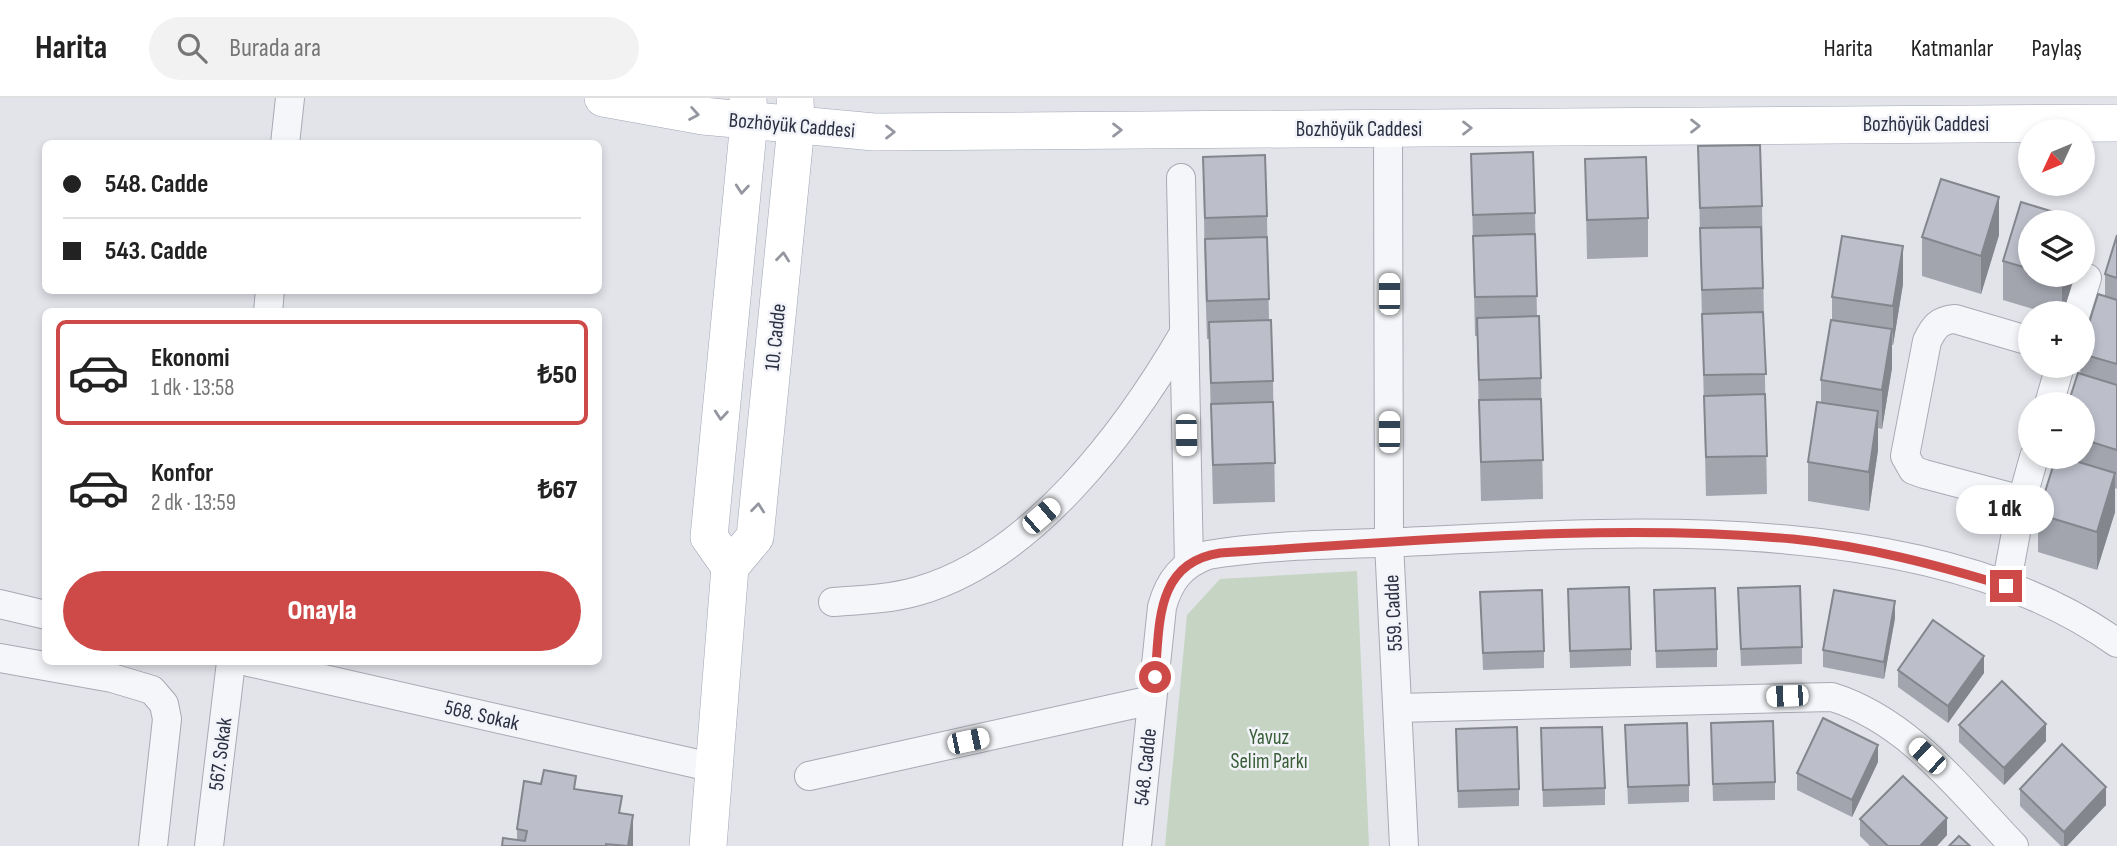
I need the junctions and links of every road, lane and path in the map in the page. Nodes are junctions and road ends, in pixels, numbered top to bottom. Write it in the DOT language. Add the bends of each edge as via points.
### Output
graph roads {
  1 [pos="290,98"];
  2 [pos="603,98"];
  3 [pos="748,109"];
  4 [pos="795,112"];
  5 [pos="2117,123"];
  6 [pos="1388,128"];
  7 [pos="285,140"];
  8 [pos="1181,178"];
  9 [pos="1184,333"];
  10 [pos="2018,337"];
  11 [pos="2031,469"];
  12 [pos="2022,500"];
  13 [pos="1389,543"];
  14 [pos="1189,564"];
  15 [pos="730,567"];
  16 [pos="2006,586"];
  17 [pos="833,602"];
  18 [pos="0,604"];
  19 [pos="42,614"];
  20 [pos="2117,643"];
  21 [pos="0,658"];
  22 [pos="231,665"];
  23 [pos="262,665"];
  24 [pos="1152,700"];
  25 [pos="1398,708"];
  26 [pos="715,768"];
  27 [pos="809,776"];
  28 [pos="153,846"];
  29 [pos="209,846"];
  30 [pos="708,846"];
  31 [pos="1137,846"];
  32 [pos="1404,846"];
  33 [pos="2014,846"];
  1 -- 7 [label="street"];
  2 -- 3 [label="main road, Bozhöyük Caddesi, one-way"];
  3 -- 4 [label="main road, Bozhöyük Caddesi"];
  3 -- 15 [label="main road, one-way" via="709,537"];
  4 -- 6 [label="main road, Bozhöyük Caddesi, one-way" via="874,132"];
  15 -- 4 [label="main road, 10. Cadde, one-way" via="755,537"];
  6 -- 5 [label="main road, Bozhöyük Caddesi, one-way"];
  6 -- 13 [label="street, 559. Cadde"];
  8 -- 9 [label="street"];
  9 -- 14 [label="street"];
  9 -- 17 [label="street" via="1124,428 1024,530 940,583 886,598"];
  10 -- 12 [label="street" via="1955,319 1945,319 1934,327 1927,341 1905,456 1913,470"];
  11 -- 12 [label="street"];
  12 -- 16 [label="street"];
  13 -- 14 [label="street" via="1220,553"];
  13 -- 16 [label="street" via="1553,535 1794,540 1909,560"];
  13 -- 25 [label="street, 559. Cadde"];
  14 -- 24 [label="street, 548. Cadde" via="1166,592"];
  15 -- 26 [label="main road"];
  16 -- 20 [label="street" via="2092,626"];
  18 -- 19 [label="street"];
  21 -- 28 [label="street" via="112,678 152,690 164,704 167,719"];
  22 -- 29 [label="street, 567. Sokak"];
  23 -- 26 [label="street, 568. Sokak"];
  24 -- 27 [label="street"];
  24 -- 31 [label="street, 548. Cadde"];
  25 -- 32 [label="street, 559. Cadde"];
  25 -- 33 [label="street" via="1832,696 1902,733"];
  26 -- 30 [label="main road"];
}
